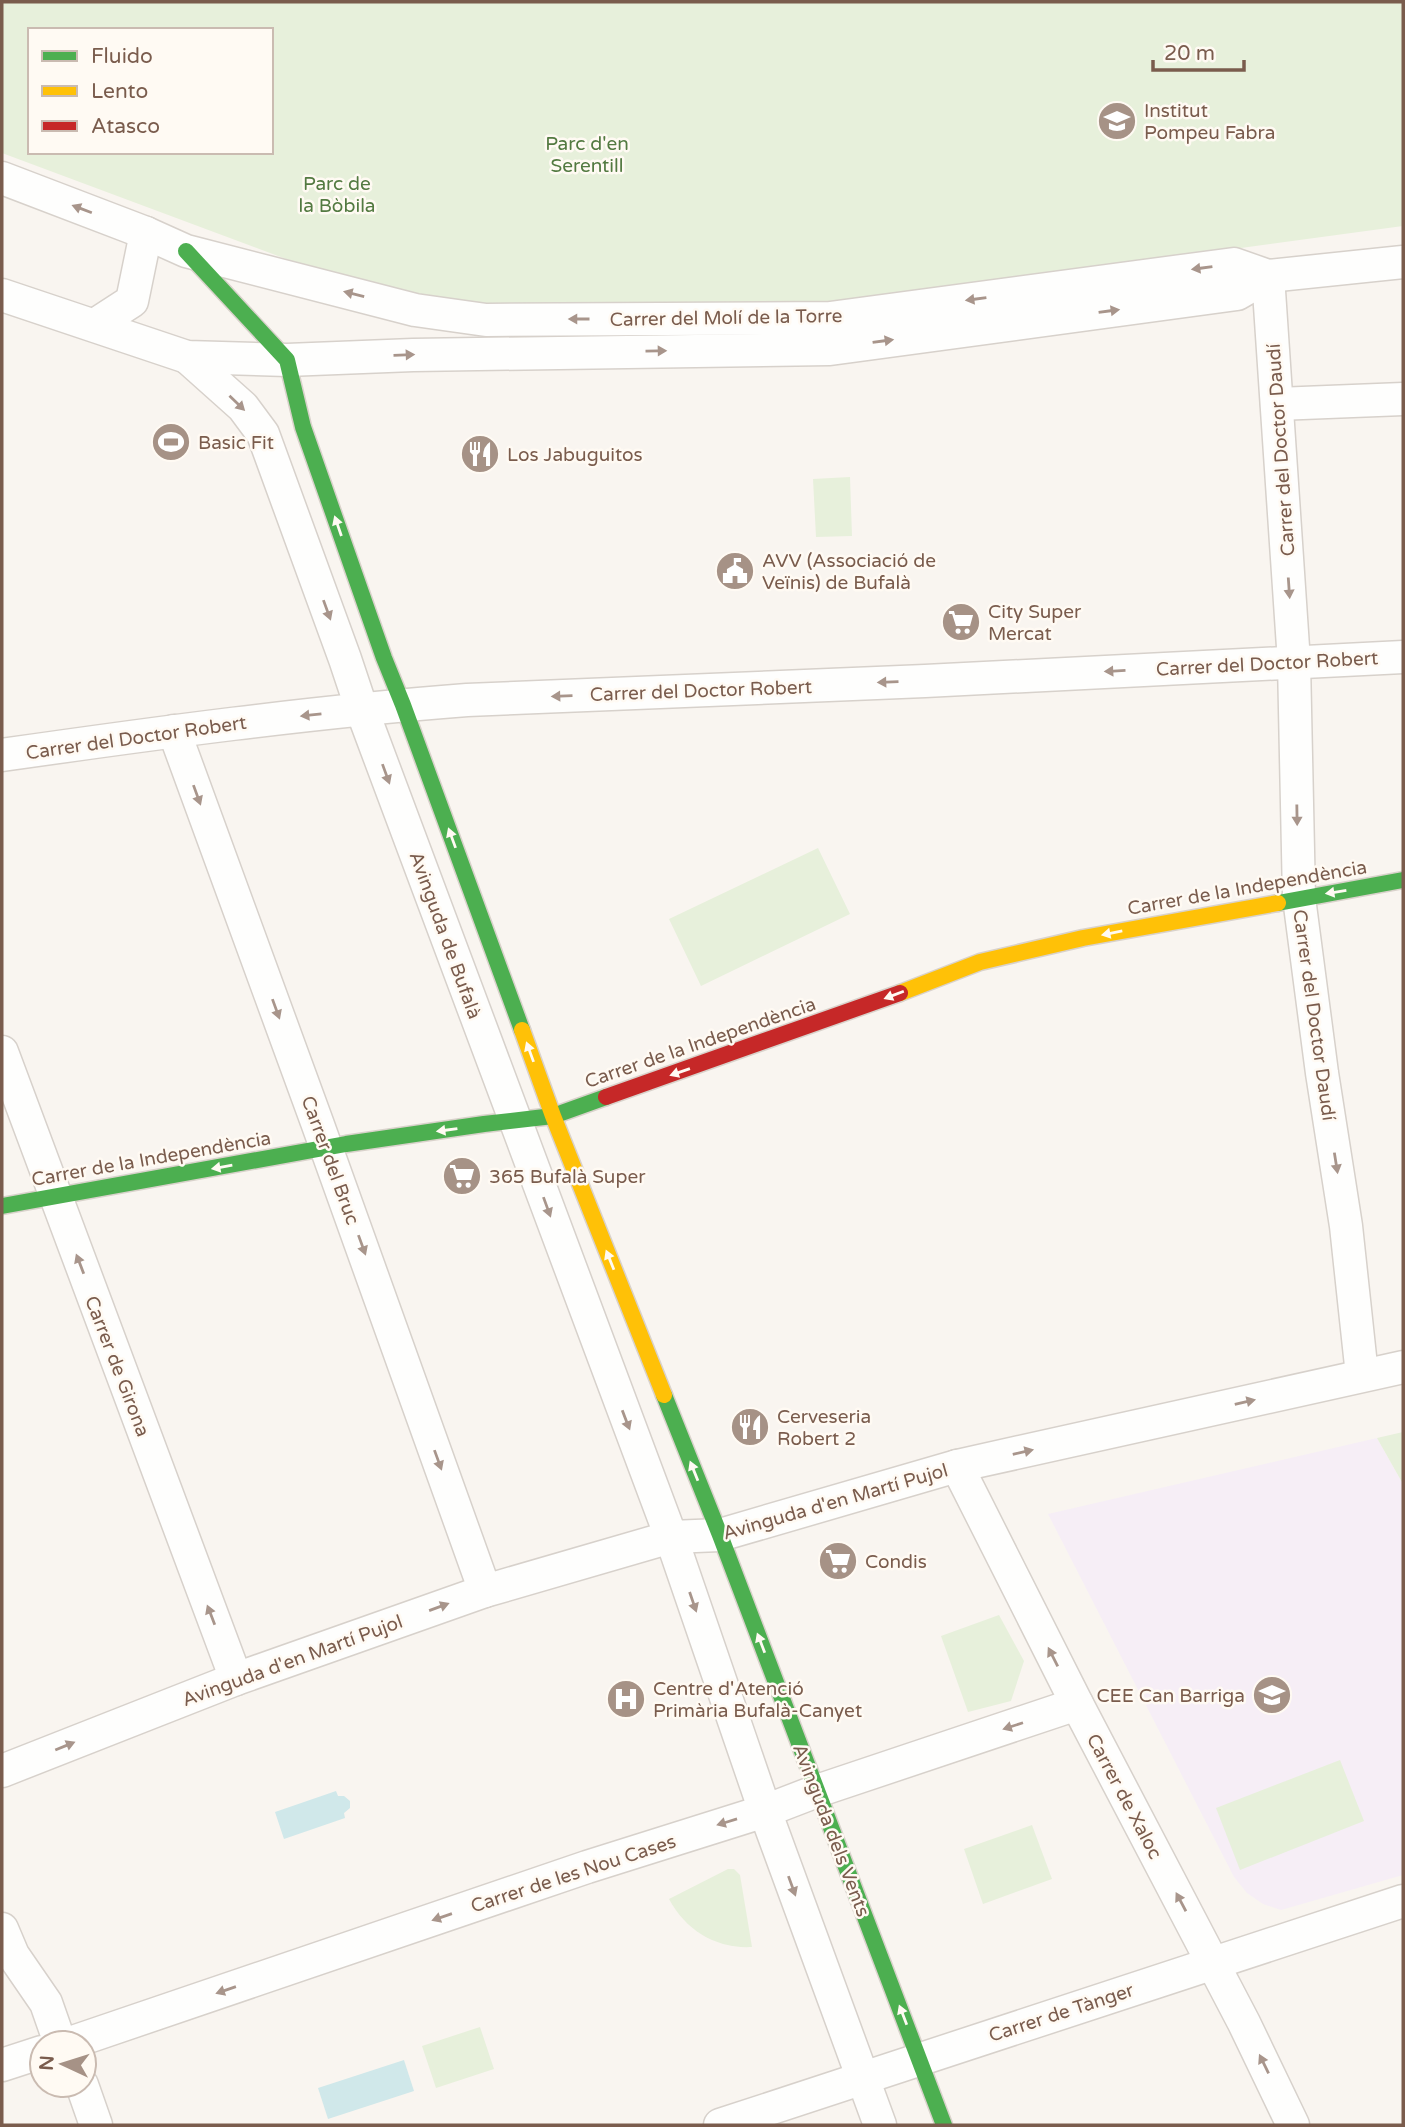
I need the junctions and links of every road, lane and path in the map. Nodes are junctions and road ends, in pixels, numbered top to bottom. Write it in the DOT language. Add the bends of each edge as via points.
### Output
graph roads {
  1 [pos="2,178"];
  2 [pos="145,233"];
  3 [pos="186,251"];
  4 [pos="1403,262"];
  5 [pos="1268,275"];
  6 [pos="2,295"];
  7 [pos="95,325"];
  8 [pos="187,357"];
  9 [pos="287,360"];
  10 [pos="1403,399"];
  11 [pos="1277,404"];
  12 [pos="1403,657"];
  13 [pos="1294,662"];
  14 [pos="403,705"];
  15 [pos="362,710"];
  16 [pos="174,731"];
  17 [pos="2,755"];
  18 [pos="1403,880"];
  19 [pos="1299,898"];
  20 [pos="2,1052"];
  21 [pos="553,1116"];
  22 [pos="514,1120"];
  23 [pos="326,1148"];
  24 [pos="55,1197"];
  25 [pos="2,1206"];
  26 [pos="1403,1367"];
  27 [pos="1362,1375"];
  28 [pos="957,1466"];
  29 [pos="720,1535"];
  30 [pos="671,1537"];
  31 [pos="485,1591"];
  32 [pos="236,1679"];
  33 [pos="1077,1704"];
  34 [pos="2,1771"];
  35 [pos="817,1791"];
  36 [pos="765,1811"];
  37 [pos="1403,1901"];
  38 [pos="2,1929"];
  39 [pos="1212,1963"];
  40 [pos="55,2029"];
  41 [pos="98,2033"];
  42 [pos="28,2057"];
  43 [pos="920,2059"];
  44 [pos="2,2065"];
  45 [pos="862,2078"];
  46 [pos="87,2099"];
  47 [pos="96,2125"];
  48 [pos="720,2125"];
  49 [pos="880,2125"];
  50 [pos="944,2125"];
  51 [pos="1293,2125"];
  2 -- 1 [label="street, Carrer del Molí de la Torre, one-way"];
  2 -- 3 [label="street, Carrer del Molí de la Torre"];
  2 -- 7 [label="street" via="132,301"];
  5 -- 3 [label="street, Carrer del Molí de la Torre, one-way" via="1234,264 830,318 486,320 415,310"];
  3 -- 9 [label="street, Carrer del Molí de la Torre"];
  4 -- 5 [label="street, Carrer del Molí de la Torre"];
  9 -- 5 [label="street, Carrer del Molí de la Torre, one-way" via="830,349 1237,294"];
  5 -- 11 [label="street, Carrer del Doctor Daudí"];
  6 -- 7 [label="street, Carrer del Molí de la Torre"];
  7 -- 8 [label="street, Carrer del Molí de la Torre"];
  8 -- 9 [label="street, Carrer del Molí de la Torre"];
  8 -- 15 [label="street, Avinguda de Bufalà, one-way" via="243,407 263,434"];
  14 -- 9 [label="street, Avinguda de Bufalà, one-way" via="303,426"];
  10 -- 11 [label="street"];
  11 -- 13 [label="street, Carrer del Doctor Daudí, one-way"];
  12 -- 13 [label="street, Carrer del Doctor Robert"];
  13 -- 14 [label="street, Carrer del Doctor Robert, one-way"];
  13 -- 19 [label="street, Carrer del Doctor Daudí, one-way"];
  14 -- 15 [label="street, Carrer del Doctor Robert"];
  21 -- 14 [label="street, Avinguda de Bufalà, one-way"];
  15 -- 16 [label="street, Carrer del Doctor Robert, one-way"];
  15 -- 22 [label="street, Avinguda de Bufalà, one-way"];
  16 -- 17 [label="street, Carrer del Doctor Robert"];
  16 -- 23 [label="street, Carrer del Bruc, one-way"];
  18 -- 19 [label="street, Carrer de la Independència, one-way"];
  19 -- 21 [label="street, Carrer de la Independència, one-way" via="980,962"];
  19 -- 27 [label="street, Carrer del Doctor Daudí, one-way" via="1346,1226"];
  20 -- 24 [label="street, Carrer de Girona"];
  21 -- 22 [label="street, Carrer de la Independència"];
  29 -- 21 [label="street, Avinguda de Bufalà, one-way"];
  22 -- 23 [label="street, Carrer de la Independència, one-way"];
  22 -- 30 [label="street, Avinguda de Bufalà, one-way"];
  23 -- 24 [label="street, Carrer de la Independència, one-way"];
  23 -- 31 [label="street, Carrer del Bruc, one-way"];
  24 -- 25 [label="street, Carrer de la Independència"];
  32 -- 24 [label="street, Carrer de Girona, one-way"];
  26 -- 27 [label="street, Avinguda d'en Martí Pujol"];
  28 -- 27 [label="street, Avinguda d'en Martí Pujol, one-way"];
  28 -- 29 [label="street, Avinguda d'en Martí Pujol"];
  33 -- 28 [label="street, Carrer de Xaloc, one-way"];
  29 -- 30 [label="street, Avinguda d'en Martí Pujol"];
  35 -- 29 [label="street, Avinguda dels Vents, one-way"];
  30 -- 31 [label="street, Avinguda d'en Martí Pujol"];
  30 -- 36 [label="street, one-way"];
  32 -- 31 [label="street, Avinguda d'en Martí Pujol, one-way"];
  34 -- 32 [label="street, Avinguda d'en Martí Pujol, one-way"];
  33 -- 35 [label="street, Carrer de les Nou Cases, one-way"];
  39 -- 33 [label="street, Carrer de Xaloc, one-way"];
  35 -- 36 [label="street, Carrer de les Nou Cases"];
  43 -- 35 [label="street, Avinguda dels Vents, one-way"];
  36 -- 41 [label="street, Carrer de les Nou Cases, one-way"];
  36 -- 45 [label="street, one-way"];
  37 -- 39 [label="street, Carrer de Tànger"];
  38 -- 40 [label="street" via="13,1955 46,2003"];
  39 -- 43 [label="street, Carrer de Tànger"];
  51 -- 39 [label="street, Carrer de Xaloc, one-way"];
  42 -- 44 [label="street"];
  43 -- 45 [label="street, Carrer de Tànger"];
  43 -- 50 [label="street, Avinguda dels Vents"];
  45 -- 48 [label="street, Carrer de Tànger"];
  45 -- 49 [label="street"];
  46 -- 47 [label="street"];
}
